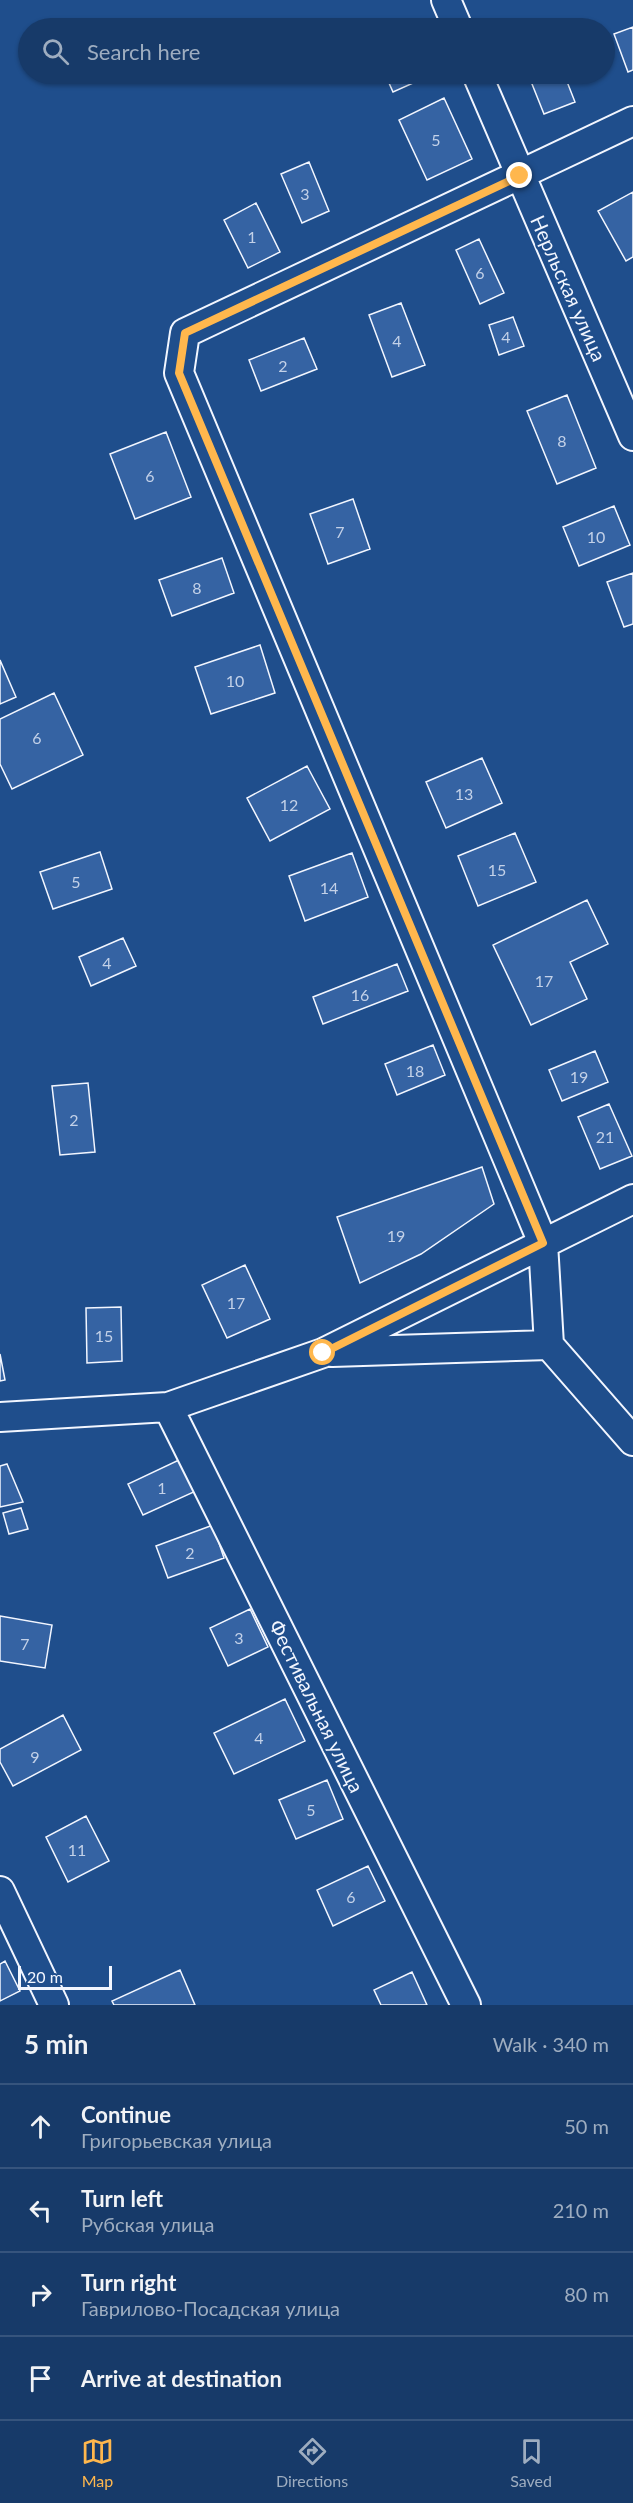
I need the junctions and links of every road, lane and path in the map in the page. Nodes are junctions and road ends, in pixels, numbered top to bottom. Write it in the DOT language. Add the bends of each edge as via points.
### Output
graph roads {
  1 [pos="446,0"];
  2 [pos="454,18"];
  3 [pos="481,84"];
  4 [pos="633,121"];
  5 [pos="520,176"];
  6 [pos="633,436"];
  7 [pos="633,1199"];
  8 [pos="543,1243"];
  9 [pos="549,1345"];
  10 [pos="323,1353"];
  11 [pos="168,1407"];
  12 [pos="0,1417"];
  13 [pos="633,1441"];
  14 [pos="0,1891"];
  15 [pos="54,2005"];
  16 [pos="466,2005"];
  1 -- 2 [label="street"];
  3 -- 5 [label="street, Нерльская улица"];
  4 -- 5 [label="street"];
  5 -- 6 [label="street, Нерльская улица"];
  5 -- 8 [label="street" via="185,333 179,373"];
  7 -- 8 [label="street"];
  8 -- 9 [label="street"];
  8 -- 10 [label="street"];
  9 -- 10 [label="street"];
  9 -- 13 [label="street"];
  10 -- 11 [label="street"];
  11 -- 12 [label="street"];
  11 -- 16 [label="street, Фестивальная улица"];
  14 -- 15 [label="street"];
}
